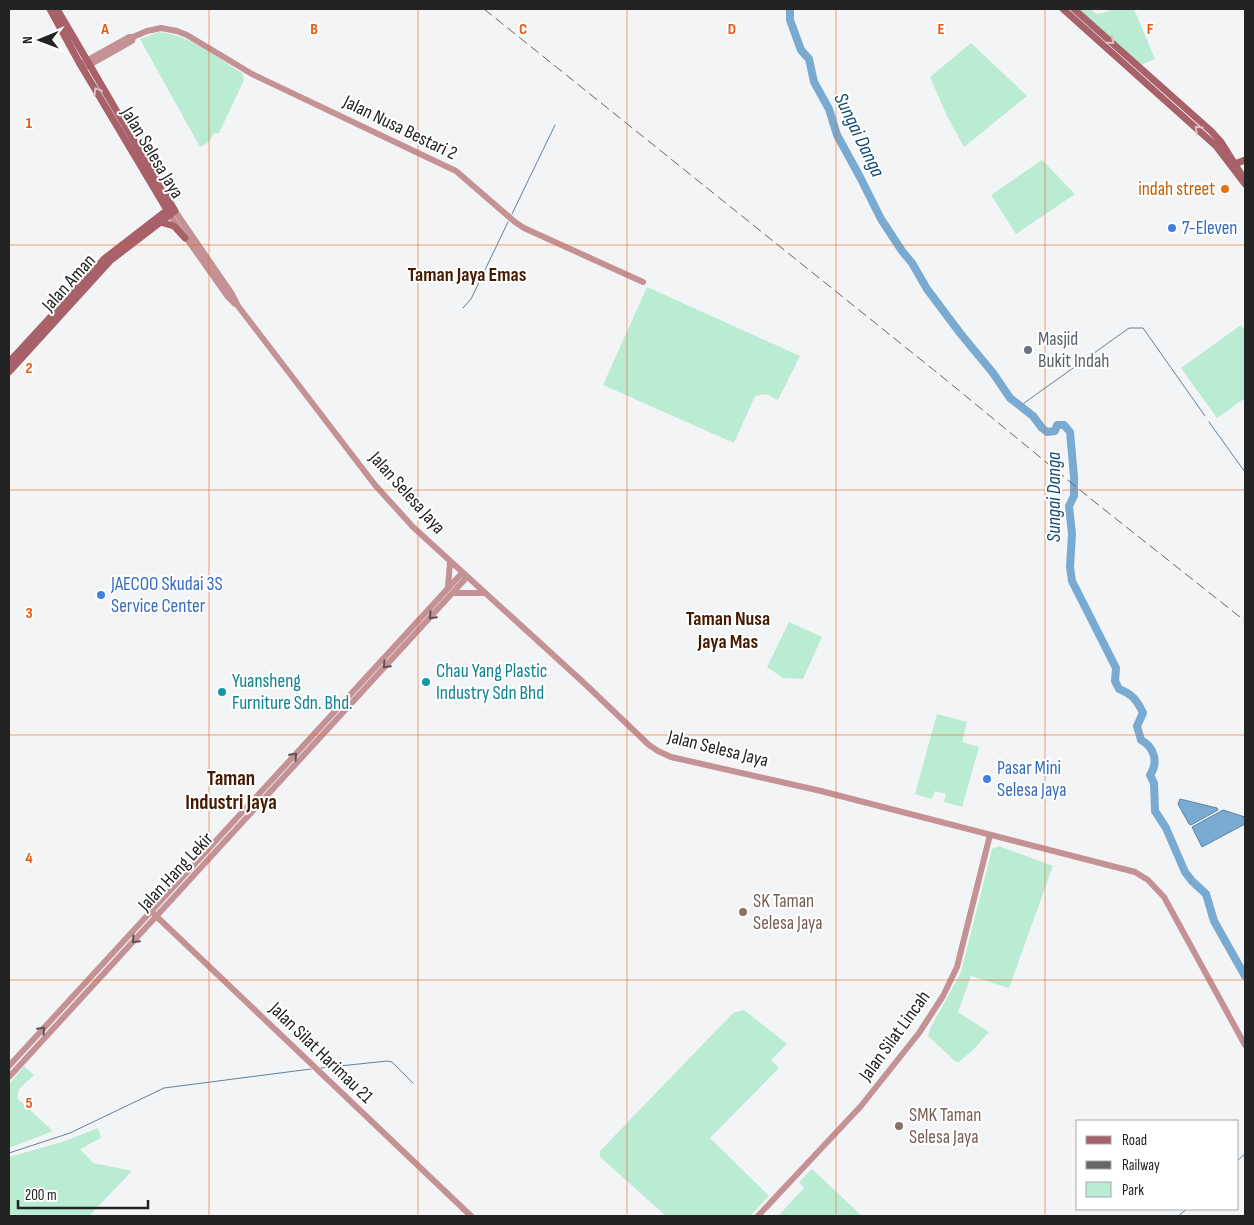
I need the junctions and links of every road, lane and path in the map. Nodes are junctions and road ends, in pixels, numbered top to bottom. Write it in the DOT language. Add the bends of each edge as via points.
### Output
graph roads {
  1 [pos="50,9"];
  2 [pos="57,9"];
  3 [pos="1063,9"];
  4 [pos="1074,9"];
  5 [pos="85,64"];
  6 [pos="1245,160"];
  7 [pos="1237,167"];
  8 [pos="149,178"];
  9 [pos="1245,183"];
  10 [pos="171,211"];
  11 [pos="158,221"];
  12 [pos="185,238"];
  13 [pos="643,282"];
  14 [pos="238,306"];
  15 [pos="9,362"];
  16 [pos="9,372"];
  17 [pos="450,562"];
  18 [pos="465,575"];
  19 [pos="451,590"];
  20 [pos="485,593"];
  21 [pos="990,835"];
  22 [pos="154,914"];
  23 [pos="1245,1045"];
  24 [pos="15,1059"];
  25 [pos="20,1064"];
  26 [pos="9,1066"];
  27 [pos="9,1077"];
  28 [pos="471,1216"];
  29 [pos="758,1216"];
  1 -- 5 [label="main road, Jalan Selesa Jaya"];
  2 -- 5 [label="main road, Jalan Selesa Jaya"];
  7 -- 3 [label="main road, one-way"];
  4 -- 7 [label="main road, one-way" via="1211,131"];
  8 -- 5 [label="main road, Jalan Selesa Jaya, one-way"];
  5 -- 10 [label="main road, Jalan Selesa Jaya"];
  5 -- 13 [label="street, Jalan Nusa Bestari 2" via="147,31 161,28 177,31 252,74 456,171 524,228"];
  6 -- 7 [label="main road"];
  7 -- 9 [label="main road"];
  8 -- 10 [label="main road, Jalan Selesa Jaya"];
  8 -- 11 [label="main road" via="159,202"];
  10 -- 11 [label="main road"];
  10 -- 12 [label="street, Jalan Selesa Jaya"];
  10 -- 14 [label="street, Jalan Selesa Jaya"];
  11 -- 12 [label="main road" via="174,226"];
  11 -- 15 [label="main road, Jalan Aman" via="104,259"];
  11 -- 16 [label="main road, Jalan Aman" via="111,260"];
  12 -- 14 [label="street, Jalan Selesa Jaya"];
  14 -- 17 [label="street, Jalan Selesa Jaya" via="375,485 413,528"];
  17 -- 18 [label="street, Jalan Selesa Jaya"];
  17 -- 19 [label="street"];
  18 -- 19 [label="street, Jalan Hang Lekir"];
  18 -- 20 [label="street, Jalan Selesa Jaya"];
  19 -- 20 [label="street"];
  19 -- 22 [label="street, Jalan Hang Lekir"];
  20 -- 21 [label="street, Jalan Selesa Jaya" via="658,751 671,757 830,793"];
  21 -- 23 [label="street, Jalan Selesa Jaya" via="1135,872 1148,880 1170,906"];
  21 -- 29 [label="street, Jalan Silat Lincah" via="957,967 943,996 919,1033 862,1106"];
  24 -- 22 [label="street, Jalan Hang Lekir, one-way"];
  22 -- 25 [label="street, Jalan Hang Lekir, one-way"];
  22 -- 28 [label="street, Jalan Silat Harimau 21"];
  24 -- 25 [label="street"];
  24 -- 26 [label="street, Jalan Hang Lekir"];
  25 -- 27 [label="street, Jalan Hang Lekir"];
}
